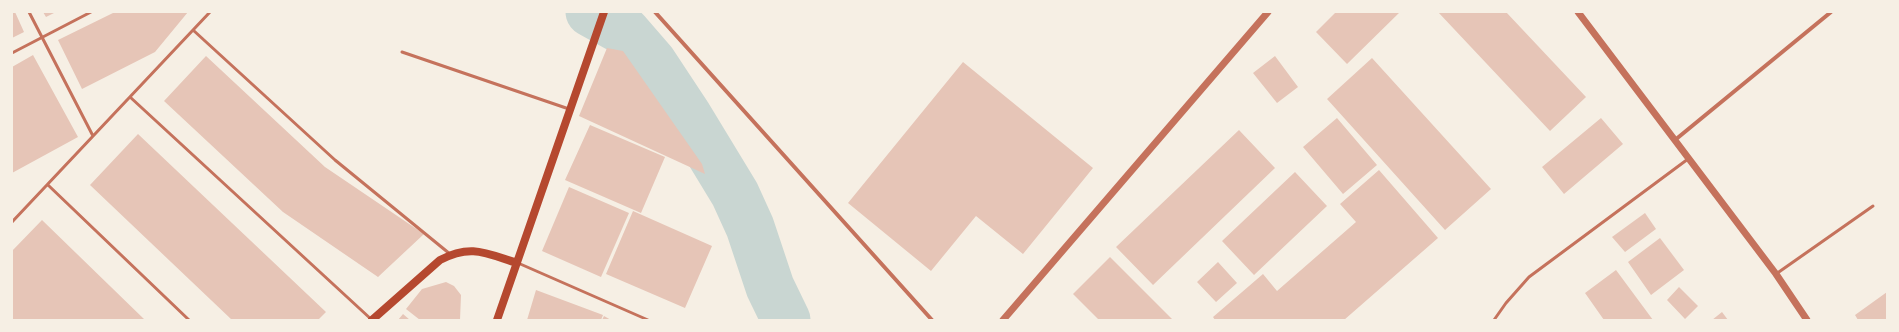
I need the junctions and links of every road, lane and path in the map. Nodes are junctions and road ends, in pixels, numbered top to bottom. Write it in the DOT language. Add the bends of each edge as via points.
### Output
graph roads {
  1 [pos="29,12"];
  2 [pos="91,12"];
  3 [pos="210,12"];
  4 [pos="604,12"];
  5 [pos="655,12"];
  6 [pos="1268,12"];
  7 [pos="1578,12"];
  8 [pos="1828,12"];
  9 [pos="193,30"];
  10 [pos="42,37"];
  11 [pos="402,52"];
  12 [pos="12,53"];
  13 [pos="130,97"];
  14 [pos="569,109"];
  15 [pos="93,136"];
  16 [pos="1675,140"];
  17 [pos="1688,159"];
  18 [pos="48,184"];
  19 [pos="1874,206"];
  20 [pos="12,222"];
  21 [pos="450,254"];
  22 [pos="517,262"];
  23 [pos="1776,274"];
  24 [pos="189,320"];
  25 [pos="372,320"];
  26 [pos="497,320"];
  27 [pos="648,320"];
  28 [pos="932,320"];
  29 [pos="1003,320"];
  30 [pos="1494,320"];
  31 [pos="1807,320"];
  1 -- 10 [label="lane"];
  2 -- 10 [label="lane"];
  3 -- 9 [label="lane"];
  4 -- 14 [label="main road"];
  5 -- 28 [label="street"];
  6 -- 29 [label="street"];
  7 -- 16 [label="street"];
  8 -- 16 [label="street"];
  9 -- 13 [label="lane"];
  9 -- 21 [label="lane" via="335,160"];
  10 -- 12 [label="lane"];
  10 -- 15 [label="lane"];
  11 -- 14 [label="lane"];
  13 -- 15 [label="lane"];
  13 -- 25 [label="lane"];
  14 -- 22 [label="main road"];
  15 -- 18 [label="lane"];
  16 -- 17 [label="street"];
  17 -- 23 [label="street"];
  17 -- 30 [label="lane" via="1529,277"];
  18 -- 20 [label="lane"];
  18 -- 24 [label="lane"];
  19 -- 23 [label="lane"];
  21 -- 22 [label="main road" via="466,250"];
  21 -- 25 [label="main road"];
  22 -- 26 [label="main road"];
  22 -- 27 [label="lane"];
  23 -- 31 [label="street"];
}
